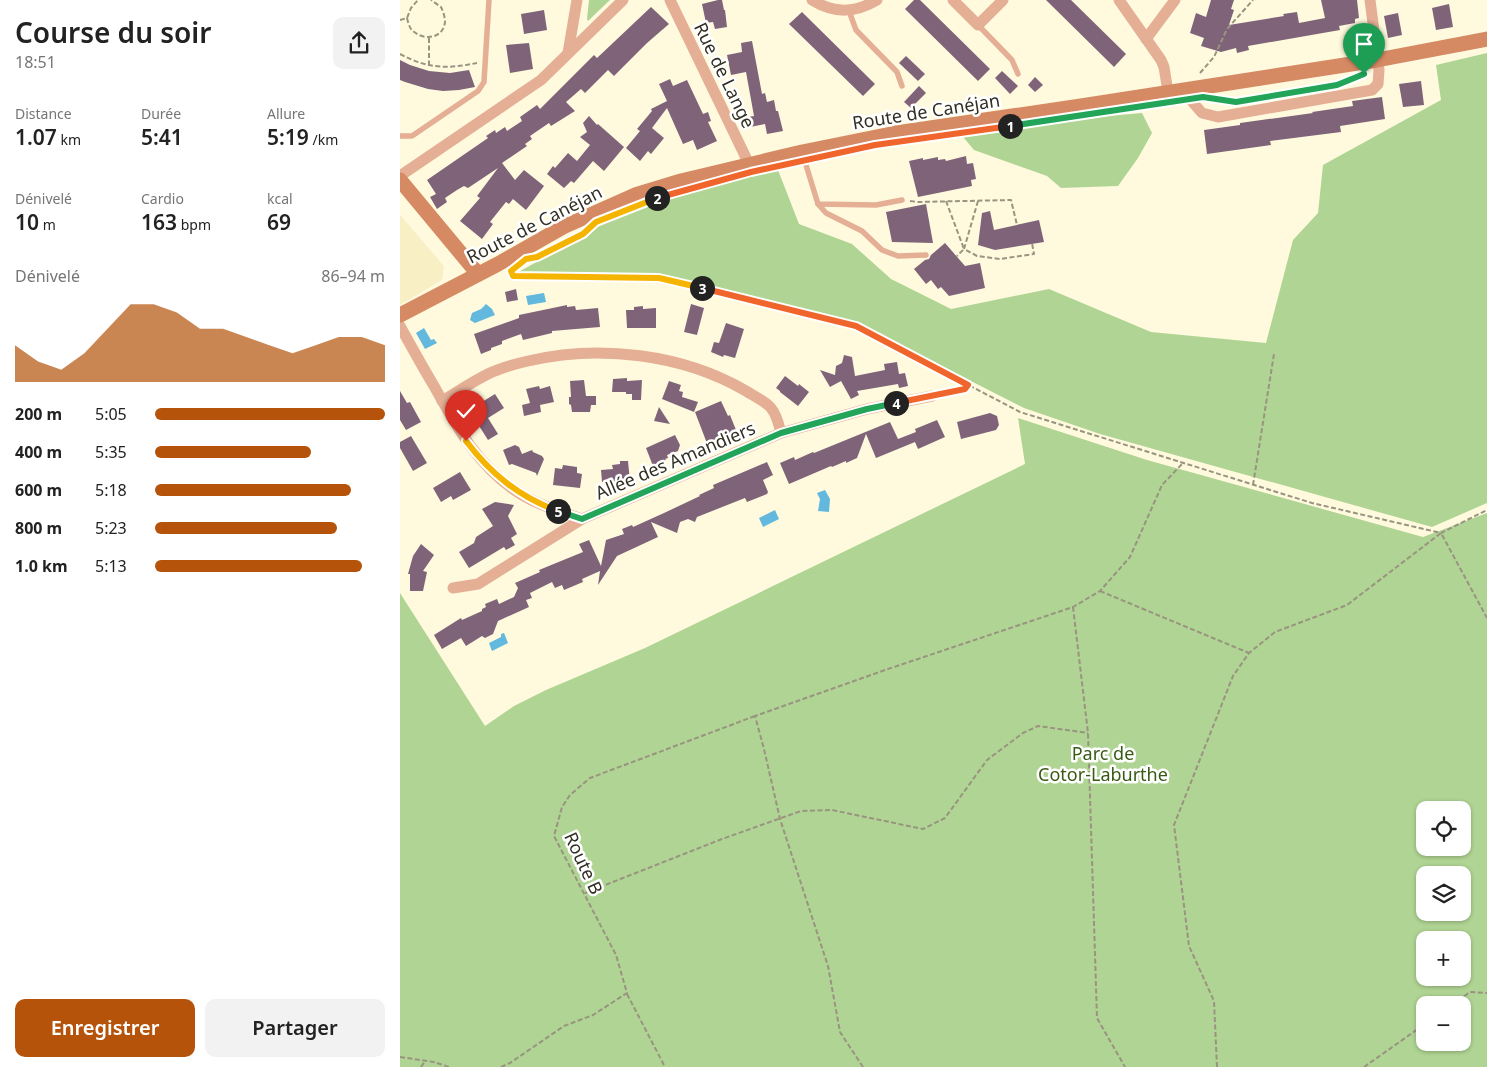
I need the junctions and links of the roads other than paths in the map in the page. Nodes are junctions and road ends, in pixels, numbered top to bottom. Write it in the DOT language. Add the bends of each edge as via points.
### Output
graph roads {
  1 [pos="488,0"];
  2 [pos="577,0"];
  3 [pos="624,0"];
  4 [pos="670,0"];
  5 [pos="812,0"];
  6 [pos="877,0"];
  7 [pos="953,0"];
  8 [pos="1003,0"];
  9 [pos="1119,0"];
  10 [pos="1175,0"];
  11 [pos="1370,0"];
  12 [pos="849,11"];
  13 [pos="978,25"];
  14 [pos="1146,39"];
  15 [pos="1487,39"];
  16 [pos="568,53"];
  17 [pos="1377,60"];
  18 [pos="1018,74"];
  19 [pos="902,86"];
  20 [pos="1175,91"];
  21 [pos="400,136"];
  22 [pos="802,152"];
  23 [pos="749,164"];
  24 [pos="400,176"];
  25 [pos="400,180"];
  26 [pos="902,200"];
  27 [pos="818,204"];
  28 [pos="926,255"];
  29 [pos="478,274"];
  30 [pos="400,315"];
  31 [pos="400,326"];
  32 [pos="932,396"];
  33 [pos="442,401"];
  34 [pos="781,433"];
  35 [pos="582,519"];
  36 [pos="453,588"];
  1 -- 21 [label="lane" via="484,82 478,91 412,136"];
  2 -- 16 [label="street"];
  3 -- 16 [label="street"];
  4 -- 23 [label="street, Rue de Lange"];
  5 -- 12 [label="street" via="831,9"];
  6 -- 12 [label="street"];
  7 -- 13 [label="street"];
  8 -- 13 [label="street"];
  9 -- 14 [label="street"];
  10 -- 14 [label="street"];
  11 -- 17 [label="street"];
  12 -- 19 [label="lane" via="856,30 897,72"];
  13 -- 18 [label="lane" via="1012,60"];
  14 -- 20 [label="street" via="1161,60"];
  15 -- 17 [label="street, Route de Canéjan"];
  16 -- 24 [label="street" via="541,80"];
  17 -- 20 [label="street, Route de Canéjan"];
  17 -- 20 [label="street" via="1378,84 1372,90 1218,117 1202,114"];
  20 -- 22 [label="street, Route de Canéjan" via="896,133"];
  22 -- 23 [label="street, Route de Canéjan"];
  22 -- 27 [label="lane"];
  23 -- 29 [label="street, Route de Canéjan" via="635,195 563,227"];
  25 -- 29 [label="street"];
  26 -- 27 [label="lane" via="876,205"];
  27 -- 28 [label="lane" via="826,213 862,231 882,250 898,256"];
  29 -- 30 [label="street, Route de Canéjan"];
  31 -- 33 [label="street, Allée des Amandiers"];
  32 -- 34 [label="street, Allée des Amandiers" via="867,409"];
  33 -- 34 [label="street" via="489,373 528,361 594,353 644,355 680,364 735,385 771,408"];
  33 -- 35 [label="street, Allée des Amandiers" via="476,455 516,492"];
  34 -- 35 [label="street, Allée des Amandiers"];
  35 -- 36 [label="street" via="478,584"];
}
